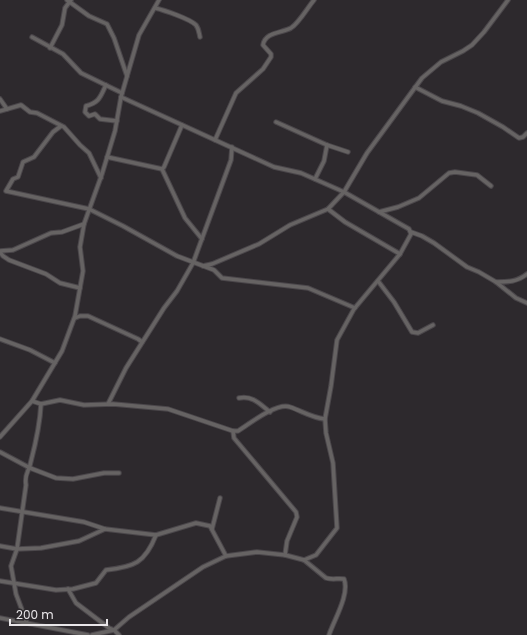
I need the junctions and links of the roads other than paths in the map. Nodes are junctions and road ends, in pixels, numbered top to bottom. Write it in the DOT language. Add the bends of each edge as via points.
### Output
graph roads {
  1 [pos="69,0"];
  2 [pos="159,0"];
  3 [pos="314,0"];
  4 [pos="508,0"];
  5 [pos="154,8"];
  6 [pos="32,37"];
  7 [pos="200,38"];
  8 [pos="50,48"];
  9 [pos="127,76"];
  10 [pos="106,86"];
  11 [pos="415,88"];
  12 [pos="122,95"];
  13 [pos="0,99"];
  14 [pos="7,109"];
  15 [pos="0,111"];
  16 [pos="117,121"];
  17 [pos="276,122"];
  18 [pos="182,125"];
  19 [pos="61,126"];
  20 [pos="527,133"];
  21 [pos="215,140"];
  22 [pos="327,144"];
  23 [pos="232,147"];
  24 [pos="348,152"];
  25 [pos="107,157"];
  26 [pos="162,169"];
  27 [pos="101,178"];
  28 [pos="315,179"];
  29 [pos="491,186"];
  30 [pos="344,192"];
  31 [pos="328,209"];
  32 [pos="89,210"];
  33 [pos="379,212"];
  34 [pos="84,224"];
  35 [pos="411,232"];
  36 [pos="202,239"];
  37 [pos="0,251"];
  38 [pos="400,254"];
  39 [pos="193,263"];
  40 [pos="202,266"];
  41 [pos="527,274"];
  42 [pos="378,281"];
  43 [pos="496,282"];
  44 [pos="80,288"];
  45 [pos="527,303"];
  46 [pos="355,308"];
  47 [pos="74,318"];
  48 [pos="433,325"];
  49 [pos="0,339"];
  50 [pos="142,342"];
  51 [pos="55,362"];
  52 [pos="239,398"];
  53 [pos="32,401"];
  54 [pos="41,404"];
  55 [pos="108,404"];
  56 [pos="270,412"];
  57 [pos="325,419"];
  58 [pos="233,431"];
  59 [pos="0,437"];
  60 [pos="0,452"];
  61 [pos="30,468"];
  62 [pos="119,473"];
  63 [pos="220,498"];
  64 [pos="0,508"];
  65 [pos="21,512"];
  66 [pos="105,529"];
  67 [pos="212,529"];
  68 [pos="156,535"];
  69 [pos="0,546"];
  70 [pos="17,549"];
  71 [pos="285,555"];
  72 [pos="226,556"];
  73 [pos="304,560"];
  74 [pos="0,581"];
  75 [pos="14,584"];
  76 [pos="68,589"];
  77 [pos="0,618"];
  78 [pos="27,623"];
  79 [pos="114,630"];
  80 [pos="88,635"];
  81 [pos="92,635"];
  82 [pos="119,635"];
  83 [pos="329,635"];
  1 -- 8 [label="street" via="62,25"];
  1 -- 9 [label="street" via="89,16 107,24"];
  2 -- 5 [label="street"];
  3 -- 21 [label="street" via="292,27 273,34 264,41 262,45 271,54 271,58 258,74 238,91"];
  4 -- 11 [label="street" via="472,45 435,66"];
  5 -- 7 [label="street" via="173,13 193,23 199,30"];
  5 -- 9 [label="street" via="139,35"];
  6 -- 8 [label="street"];
  8 -- 10 [label="street" via="63,54 81,73"];
  9 -- 12 [label="street"];
  10 -- 12 [label="street"];
  10 -- 16 [label="street" via="94,104 86,106 85,112 89,116 95,114 100,119"];
  11 -- 20 [label="street" via="442,101 478,113 519,138"];
  11 -- 30 [label="street" via="367,153"];
  12 -- 16 [label="street"];
  12 -- 18 [label="street"];
  13 -- 14 [label="street"];
  14 -- 15 [label="street"];
  14 -- 19 [label="street" via="21,105 30,112"];
  16 -- 25 [label="street"];
  17 -- 22 [label="street"];
  18 -- 21 [label="street"];
  18 -- 26 [label="street"];
  19 -- 27 [label="street" via="89,153"];
  19 -- 32 [label="street" via="53,132 34,157 23,162 18,177 13,179 6,191"];
  21 -- 23 [label="street"];
  22 -- 24 [label="street"];
  22 -- 28 [label="street" via="324,161"];
  23 -- 28 [label="street" via="274,167"];
  23 -- 36 [label="street" via="231,160"];
  25 -- 26 [label="street"];
  25 -- 27 [label="street"];
  26 -- 36 [label="street" via="185,218"];
  27 -- 32 [label="street"];
  28 -- 30 [label="street"];
  29 -- 33 [label="street" via="477,175 449,173 419,198"];
  30 -- 31 [label="street"];
  30 -- 33 [label="street"];
  31 -- 38 [label="street" via="345,222"];
  31 -- 40 [label="street" via="290,225 259,244"];
  32 -- 34 [label="street"];
  32 -- 39 [label="street"];
  33 -- 35 [label="street"];
  34 -- 37 [label="street" via="51,233 13,250"];
  34 -- 44 [label="street" via="80,247"];
  35 -- 38 [label="street"];
  35 -- 43 [label="street" via="422,236 467,267"];
  36 -- 39 [label="street"];
  37 -- 44 [label="street" via="9,260 46,274 60,283"];
  38 -- 42 [label="street"];
  39 -- 40 [label="street"];
  39 -- 50 [label="street"];
  40 -- 46 [label="street" via="214,270 222,278 308,288"];
  41 -- 43 [label="street" via="521,280"];
  42 -- 46 [label="street"];
  42 -- 48 [label="street" via="412,332 418,333"];
  43 -- 45 [label="street" via="516,298"];
  44 -- 47 [label="street"];
  46 -- 57 [label="street" via="337,340"];
  47 -- 50 [label="street" via="88,316"];
  47 -- 51 [label="street" via="62,351"];
  49 -- 51 [label="street"];
  50 -- 55 [label="street"];
  51 -- 53 [label="street"];
  52 -- 56 [label="street" via="251,398"];
  53 -- 54 [label="street"];
  53 -- 59 [label="street"];
  54 -- 55 [label="street" via="60,400"];
  54 -- 61 [label="street" via="40,424"];
  55 -- 58 [label="street" via="168,409"];
  56 -- 57 [label="street" via="278,407 288,406"];
  56 -- 58 [label="street" via="238,431"];
  57 -- 73 [label="street" via="333,462 337,528 316,555"];
  58 -- 71 [label="street" via="234,438 296,512 297,517 287,541"];
  60 -- 61 [label="street"];
  61 -- 62 [label="street" via="56,478 73,479"];
  61 -- 65 [label="street" via="25,476"];
  63 -- 67 [label="street"];
  64 -- 65 [label="street"];
  65 -- 66 [label="street" via="84,522"];
  65 -- 70 [label="street"];
  66 -- 68 [label="street"];
  66 -- 70 [label="street" via="79,541 41,548"];
  67 -- 68 [label="street" via="210,526 196,524"];
  67 -- 72 [label="street"];
  68 -- 76 [label="street" via="141,560 126,568 106,570 96,582"];
  69 -- 70 [label="street"];
  70 -- 75 [label="street" via="11,566"];
  71 -- 72 [label="street" via="257,552"];
  71 -- 73 [label="street"];
  72 -- 79 [label="street" via="203,567"];
  73 -- 83 [label="street" via="326,578 344,579 344,599"];
  74 -- 75 [label="street"];
  75 -- 76 [label="street" via="56,590"];
  75 -- 78 [label="street"];
  76 -- 79 [label="street" via="76,603"];
  77 -- 78 [label="street"];
  78 -- 80 [label="street"];
  79 -- 81 [label="street"];
  79 -- 82 [label="street"];
}
